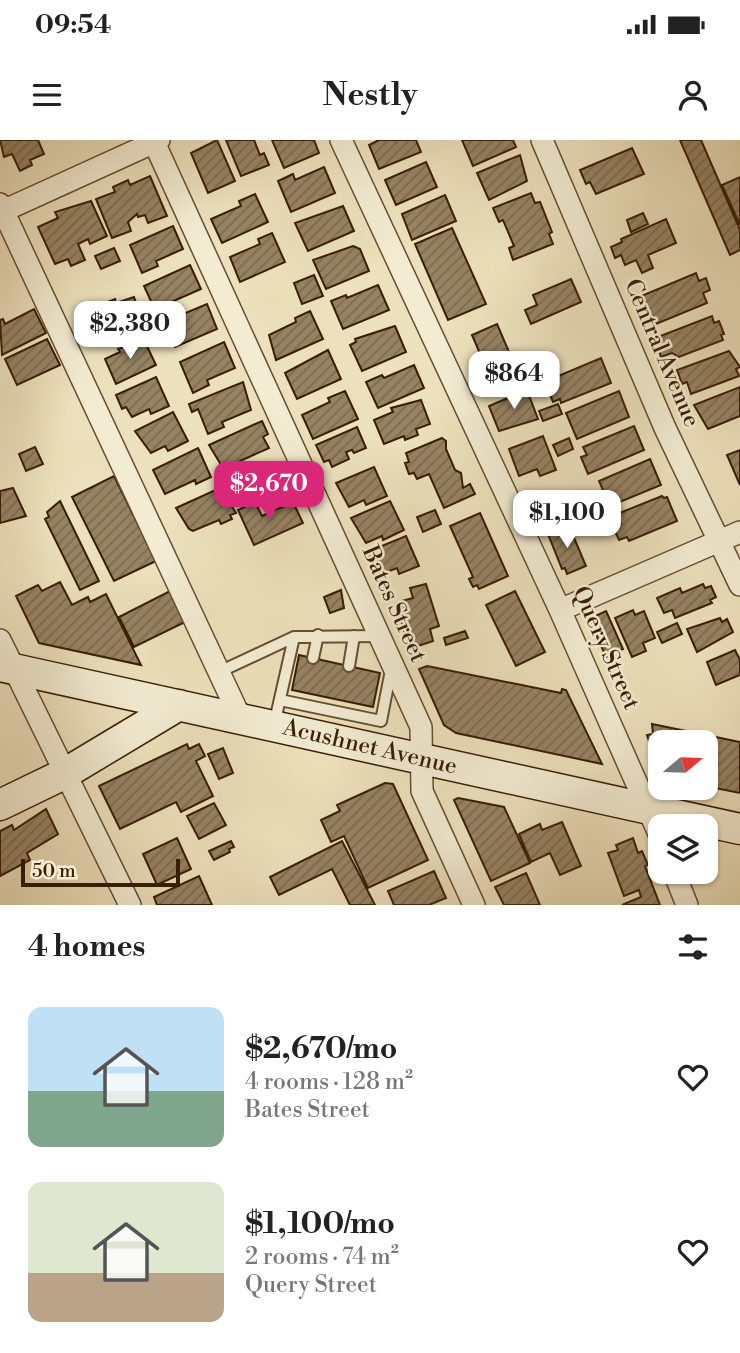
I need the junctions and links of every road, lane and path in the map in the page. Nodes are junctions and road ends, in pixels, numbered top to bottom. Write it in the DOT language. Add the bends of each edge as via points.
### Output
graph roads {
  1 [pos="341,140"];
  2 [pos="542,140"];
  3 [pos="156,141"];
  4 [pos="1,207"];
  5 [pos="740,532"];
  6 [pos="719,542"];
  7 [pos="740,585"];
  8 [pos="560,610"];
  9 [pos="318,635"];
  10 [pos="294,636"];
  11 [pos="354,636"];
  12 [pos="379,636"];
  13 [pos="0,640"];
  14 [pos="313,658"];
  15 [pos="392,664"];
  16 [pos="349,666"];
  17 [pos="7,667"];
  18 [pos="219,672"];
  19 [pos="305,692"];
  20 [pos="342,700"];
  21 [pos="179,705"];
  22 [pos="302,705"];
  23 [pos="277,712"];
  24 [pos="340,712"];
  25 [pos="240,717"];
  26 [pos="378,734"];
  27 [pos="422,759"];
  28 [pos="64,774"];
  29 [pos="0,805"];
  30 [pos="648,808"];
  31 [pos="651,814"];
  32 [pos="740,829"];
  33 [pos="679,884"];
  34 [pos="130,905"];
  35 [pos="474,905"];
  36 [pos="687,905"];
  1 -- 8 [label="street, Query Street"];
  2 -- 6 [label="street, Central Avenue" via="664,428"];
  3 -- 4 [label="street"];
  3 -- 12 [label="street, Bates Street"];
  4 -- 18 [label="street"];
  5 -- 6 [label="street"];
  6 -- 7 [label="street, Central Avenue"];
  6 -- 8 [label="street"];
  8 -- 30 [label="street, Query Street"];
  9 -- 10 [label="lane"];
  9 -- 11 [label="lane"];
  9 -- 14 [label="lane"];
  10 -- 18 [label="lane"];
  10 -- 23 [label="lane"];
  11 -- 12 [label="lane"];
  11 -- 16 [label="lane"];
  12 -- 15 [label="street, Bates Street"];
  13 -- 17 [label="street"];
  15 -- 26 [label="lane"];
  15 -- 27 [label="street, Bates Street" via="421,727"];
  17 -- 21 [label="main road, Acushnet Avenue"];
  17 -- 28 [label="street"];
  18 -- 25 [label="street"];
  19 -- 22 [label="lane"];
  20 -- 24 [label="lane"];
  21 -- 25 [label="main road, Acushnet Avenue"];
  21 -- 28 [label="main road"];
  22 -- 23 [label="lane"];
  22 -- 24 [label="lane"];
  23 -- 25 [label="main road, Acushnet Avenue"];
  23 -- 26 [label="main road, Acushnet Avenue"];
  24 -- 26 [label="lane"];
  26 -- 27 [label="main road, Acushnet Avenue"];
  27 -- 30 [label="main road, Acushnet Avenue"];
  27 -- 35 [label="street, Bates Street" via="422,791"];
  28 -- 29 [label="main road"];
  28 -- 34 [label="street"];
  30 -- 31 [label="street, Query Street"];
  30 -- 32 [label="main road, Acushnet Avenue"];
  33 -- 36 [label="street"];
}
